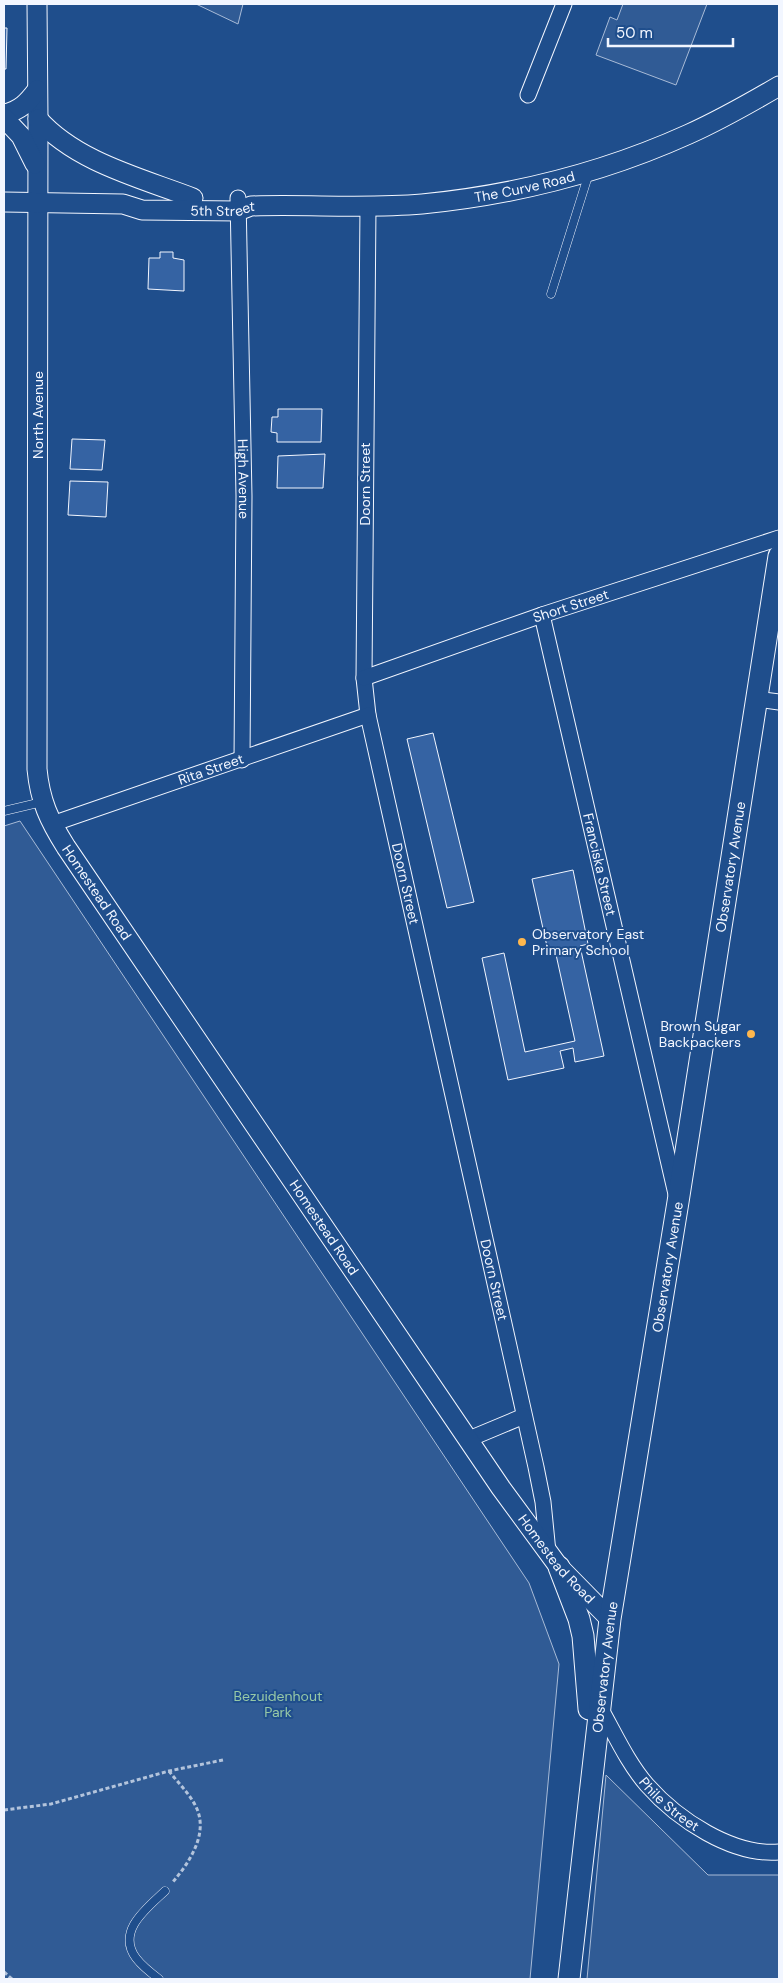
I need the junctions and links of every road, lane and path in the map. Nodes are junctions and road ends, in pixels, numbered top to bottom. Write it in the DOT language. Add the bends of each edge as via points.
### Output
graph roads {
  1 [pos="36,4"];
  2 [pos="564,4"];
  3 [pos="779,86"];
  4 [pos="38,90"];
  5 [pos="528,95"];
  6 [pos="4,116"];
  7 [pos="38,119"];
  8 [pos="38,172"];
  9 [pos="589,172"];
  10 [pos="193,198"];
  11 [pos="37,201"];
  12 [pos="4,202"];
  13 [pos="123,204"];
  14 [pos="242,205"];
  15 [pos="368,206"];
  16 [pos="551,294"];
  17 [pos="779,538"];
  18 [pos="779,561"];
  19 [pos="542,615"];
  20 [pos="364,678"];
  21 [pos="756,699"];
  22 [pos="779,702"];
  23 [pos="368,715"];
  24 [pos="242,760"];
  25 [pos="42,802"];
  26 [pos="4,810"];
  27 [pos="52,824"];
  28 [pos="678,1202"];
  29 [pos="524,1416"];
  30 [pos="469,1440"];
  31 [pos="554,1559"];
  32 [pos="610,1619"];
  33 [pos="599,1706"];
  34 [pos="223,1760"];
  35 [pos="593,1760"];
  36 [pos="169,1771"];
  37 [pos="4,1810"];
  38 [pos="779,1852"];
  39 [pos="165,1892"];
  40 [pos="4,1972"];
  41 [pos="12,1979"];
  42 [pos="159,1979"];
  43 [pos="569,1979"];
  1 -- 4 [label="street, North Avenue"];
  2 -- 5 [label="street"];
  3 -- 9 [label="street, The Curve Road" via="689,134"];
  4 -- 6 [label="street" via="24,106"];
  4 -- 7 [label="street, North Avenue"];
  6 -- 8 [label="street" via="21,136"];
  7 -- 8 [label="street, North Avenue"];
  7 -- 10 [label="street" via="54,136 76,151"];
  8 -- 11 [label="street, North Avenue"];
  9 -- 15 [label="street, The Curve Road" via="487,197"];
  9 -- 16 [label="lane"];
  10 -- 13 [label="street, 5th Street" via="140,198"];
  10 -- 14 [label="street, 5th Street"];
  11 -- 12 [label="street, 5th Street"];
  11 -- 13 [label="street, 5th Street"];
  11 -- 25 [label="street, North Avenue" via="37,769"];
  13 -- 14 [label="street, 5th Street" via="142,210"];
  14 -- 15 [label="street, The Curve Road"];
  14 -- 24 [label="street, High Avenue"];
  15 -- 20 [label="street, Doorn Street"];
  17 -- 19 [label="street, Short Street"];
  18 -- 21 [label="main road, Observatory Avenue"];
  19 -- 20 [label="street, Short Street"];
  19 -- 28 [label="street, Franciska Street"];
  20 -- 23 [label="street, Doorn Street"];
  21 -- 22 [label="street"];
  21 -- 28 [label="main road, Observatory Avenue"];
  23 -- 24 [label="street, Rita Street"];
  23 -- 29 [label="street, Doorn Street"];
  24 -- 27 [label="street, Rita Street"];
  25 -- 26 [label="lane"];
  25 -- 27 [label="street, North Avenue"];
  27 -- 30 [label="street, Homestead Road"];
  28 -- 32 [label="main road, Observatory Avenue"];
  29 -- 30 [label="street"];
  29 -- 31 [label="street, Doorn Street"];
  30 -- 31 [label="street, Homestead Road"];
  31 -- 32 [label="street, Homestead Road"];
  31 -- 35 [label="main road" via="583,1636"];
  32 -- 33 [label="main road, Observatory Avenue"];
  33 -- 35 [label="main road, Observatory Avenue"];
  33 -- 38 [label="street, Phile Street" via="647,1784 689,1822 728,1844 750,1850"];
  34 -- 36 [label="path"];
  35 -- 43 [label="main road, Observatory Avenue"];
  36 -- 37 [label="path" via="51,1804"];
  36 -- 39 [label="path" via="198,1810 199,1832 189,1861"];
  39 -- 42 [label="lane" via="138,1917 130,1935 130,1946 137,1960"];
  40 -- 41 [label="path"];
}
